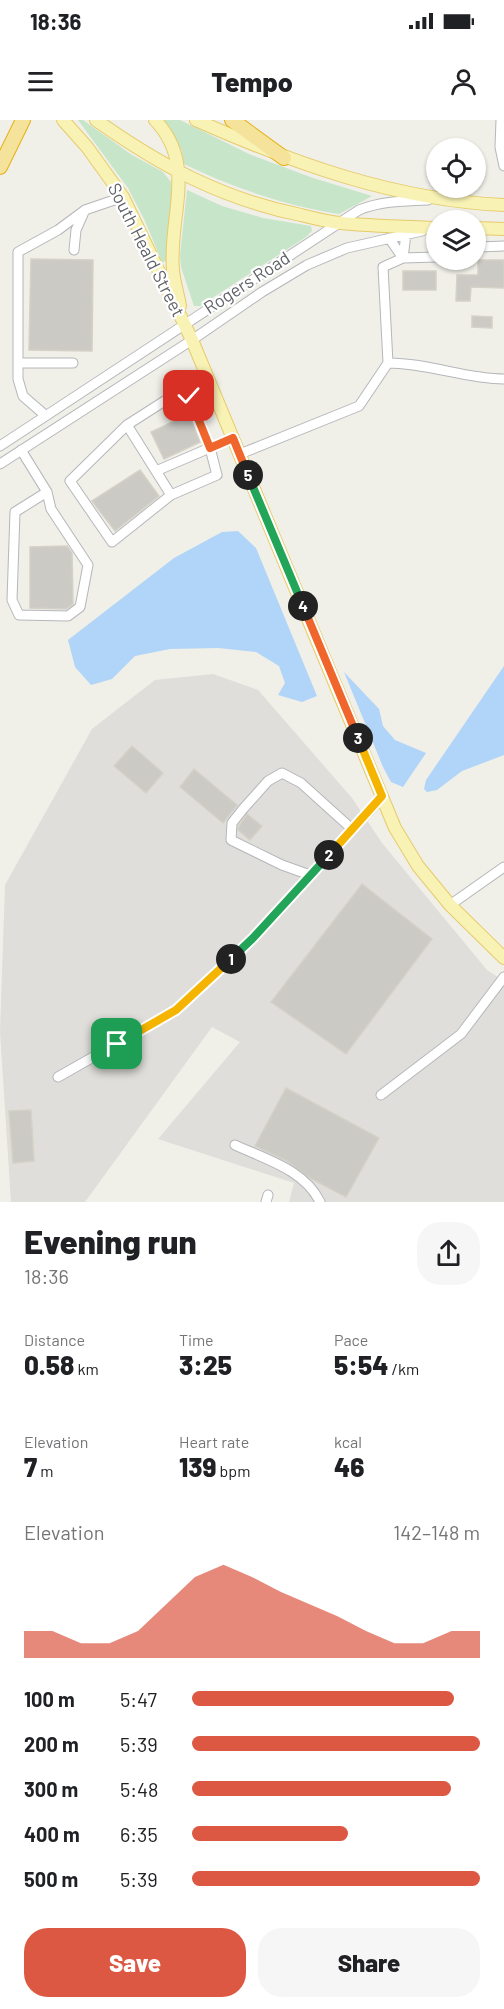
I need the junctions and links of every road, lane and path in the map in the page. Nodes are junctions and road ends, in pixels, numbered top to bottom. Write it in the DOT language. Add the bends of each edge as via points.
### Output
graph roads {
  1 [pos="23,120"];
  2 [pos="63,120"];
  3 [pos="96,120"];
  4 [pos="155,120"];
  5 [pos="196,120"];
  6 [pos="232,120"];
  7 [pos="501,120"];
  8 [pos="284,158"];
  9 [pos="504,166"];
  10 [pos="0,167"];
  11 [pos="180,173"];
  12 [pos="123,197"];
  13 [pos="448,200"];
  14 [pos="504,205"];
  15 [pos="85,210"];
  16 [pos="339,223"];
  17 [pos="426,227"];
  18 [pos="486,228"];
  19 [pos="504,229"];
  20 [pos="426,230"];
  21 [pos="406,234"];
  22 [pos="389,238"];
  23 [pos="504,246"];
  24 [pos="486,247"];
  25 [pos="74,250"];
  26 [pos="426,257"];
  27 [pos="403,258"];
  28 [pos="184,325"];
  29 [pos="192,340"];
  30 [pos="18,363"];
  31 [pos="73,363"];
  32 [pos="388,363"];
  33 [pos="504,379"];
  34 [pos="46,416"];
  35 [pos="126,425"];
  36 [pos="233,438"];
  37 [pos="0,446"];
  38 [pos="210,448"];
  39 [pos="21,450"];
  40 [pos="240,454"];
  41 [pos="0,464"];
  42 [pos="156,471"];
  43 [pos="47,492"];
  44 [pos="171,495"];
  45 [pos="382,796"];
  46 [pos="352,829"];
  47 [pos="504,867"];
  48 [pos="310,875"];
  49 [pos="450,905"];
  50 [pos="504,958"];
  51 [pos="504,976"];
  52 [pos="58,1077"];
  53 [pos="381,1095"];
  54 [pos="235,1145"];
  55 [pos="320,1202"];
  1 -- 10 [label="highway"];
  2 -- 12 [label="main road, South Heald Street"];
  3 -- 11 [label="main road"];
  4 -- 11 [label="main road, South Heald Street" via="174,149"];
  5 -- 8 [label="main road"];
  6 -- 8 [label="highway"];
  7 -- 9 [label="street"];
  8 -- 13 [label="main road" via="362,183"];
  11 -- 16 [label="main road" via="265,208"];
  11 -- 28 [label="main road, South Heald Street" via="173,270"];
  12 -- 15 [label="street"];
  12 -- 28 [label="main road, South Heald Street"];
  13 -- 14 [label="main road"];
  13 -- 16 [label="street, Rogers Road" via="374,204"];
  15 -- 25 [label="street" via="76,230"];
  15 -- 30 [label="street" via="18,252"];
  16 -- 17 [label="main road"];
  16 -- 28 [label="street, Rogers Road"];
  18 -- 19 [label="main road"];
  20 -- 21 [label="street, Rogers Road"];
  21 -- 22 [label="street, Rogers Road"];
  21 -- 27 [label="street"];
  22 -- 27 [label="street"];
  22 -- 29 [label="street, Rogers Road" via="347,248 306,265"];
  23 -- 24 [label="street"];
  26 -- 27 [label="street"];
  27 -- 32 [label="street" via="383,267"];
  28 -- 29 [label="main road, South Heald Street"];
  28 -- 34 [label="street, Rogers Road"];
  29 -- 36 [label="main road, South Heald Street"];
  29 -- 39 [label="street, Rogers Road"];
  30 -- 31 [label="street"];
  30 -- 34 [label="street" via="23,396"];
  32 -- 33 [label="street" via="411,363"];
  32 -- 40 [label="street" via="359,406"];
  34 -- 37 [label="street, Rogers Road"];
  35 -- 38 [label="street" via="177,393 189,396"];
  35 -- 42 [label="street"];
  35 -- 44 [label="street" via="70,481 112,542"];
  36 -- 38 [label="street"];
  36 -- 40 [label="main road, South Heald Street"];
  38 -- 42 [label="street"];
  38 -- 44 [label="street" via="217,475"];
  39 -- 41 [label="street, Rogers Road"];
  39 -- 43 [label="street"];
  40 -- 45 [label="main road, South Heald Street"];
  42 -- 44 [label="street"];
  43 -- 43 [label="street" via="51,509 88,565 80,607 68,616 19,615 12,600 15,512"];
  45 -- 46 [label="street"];
  45 -- 49 [label="main road, South Heald Street" via="395,828 418,866"];
  46 -- 48 [label="street"];
  46 -- 48 [label="street" via="301,783 282,773 268,781 232,823 231,840"];
  47 -- 49 [label="street"];
  48 -- 52 [label="street" via="253,938 176,1010"];
  49 -- 50 [label="main road, South Heald Street"];
  51 -- 53 [label="street" via="461,1034"];
  54 -- 55 [label="street" via="294,1173 316,1193"];
}
